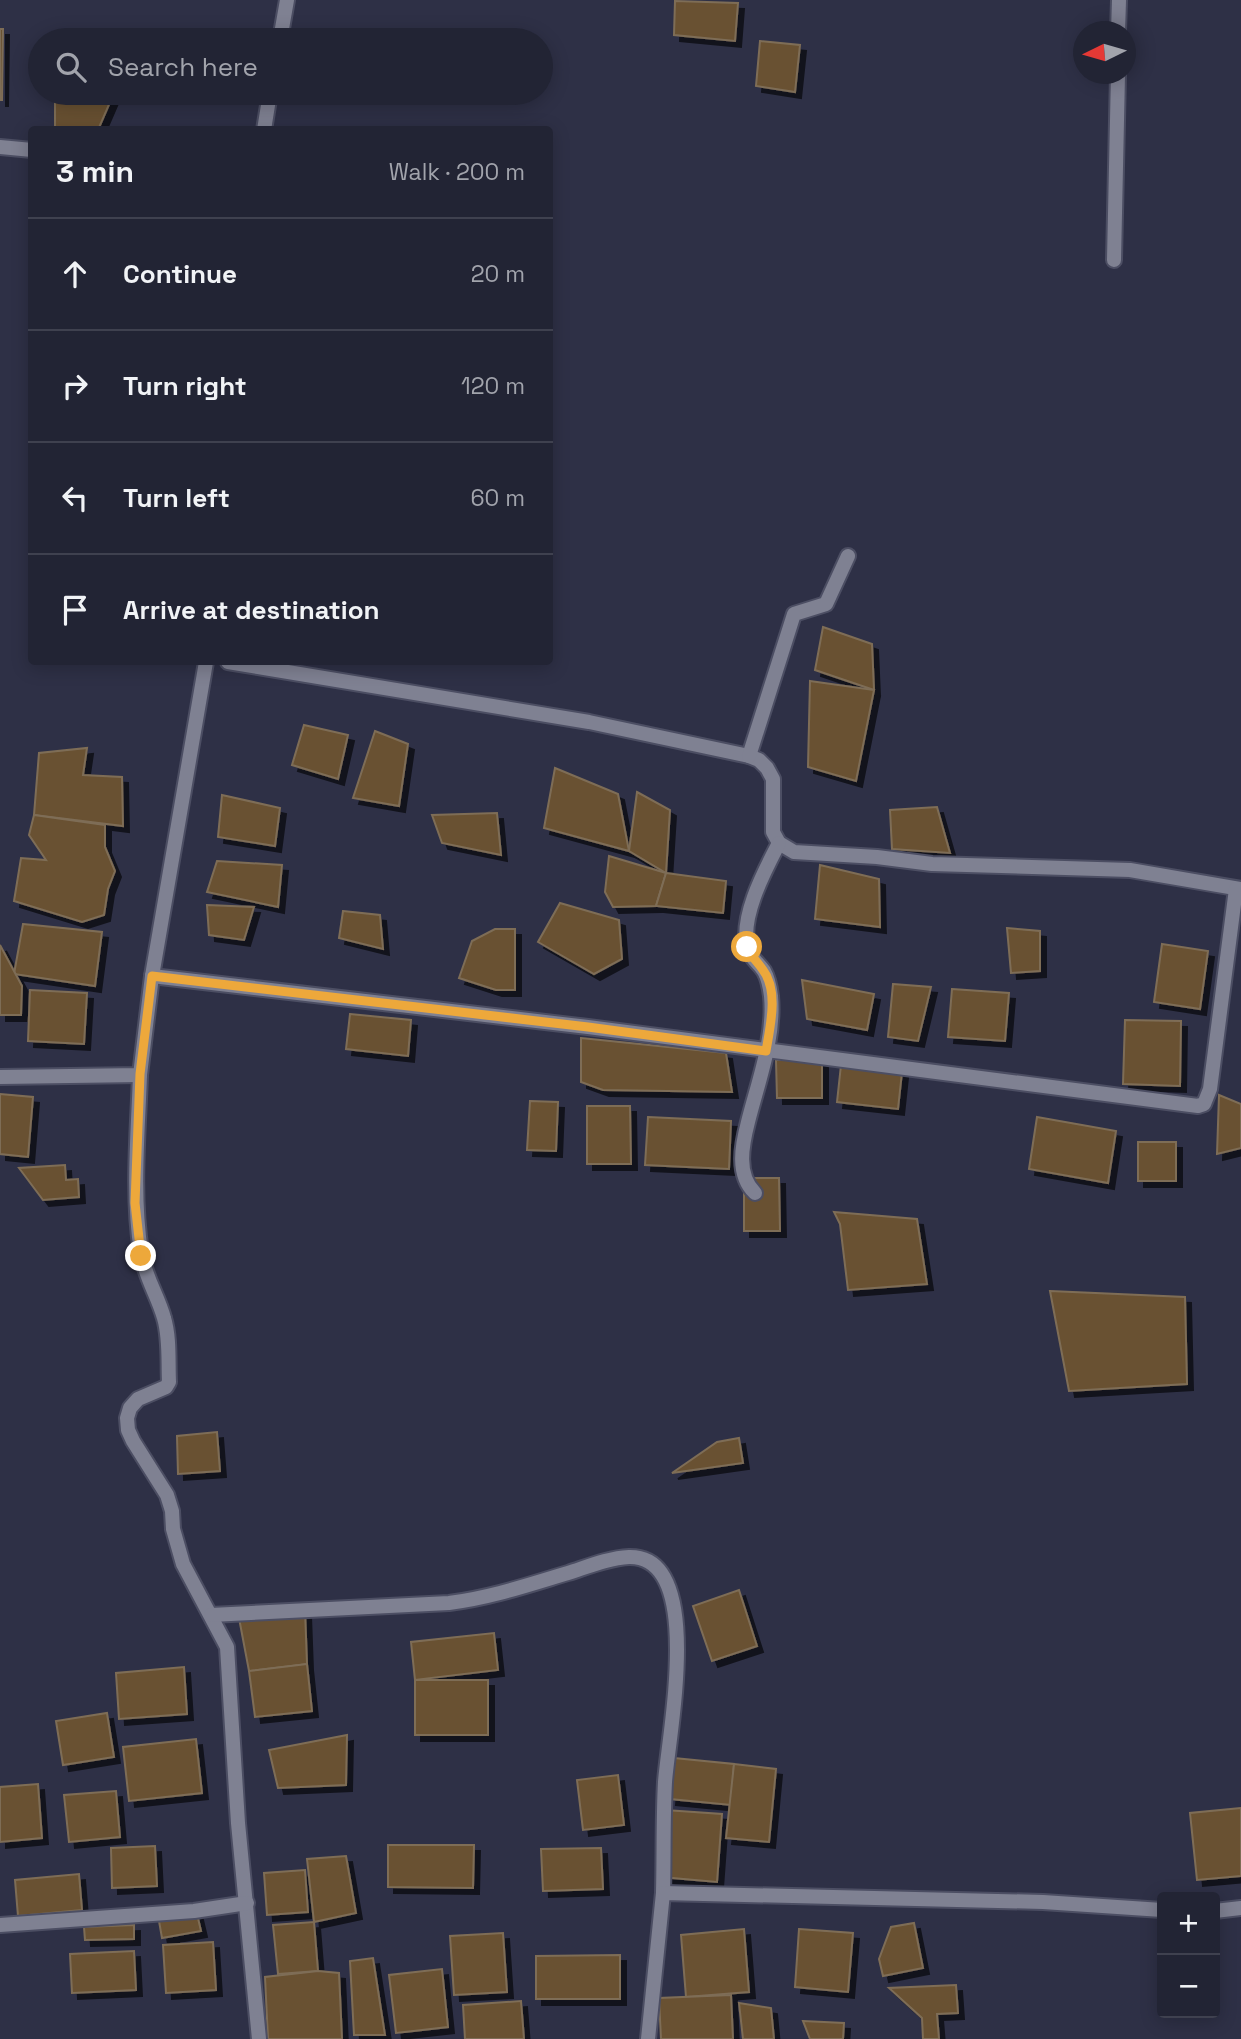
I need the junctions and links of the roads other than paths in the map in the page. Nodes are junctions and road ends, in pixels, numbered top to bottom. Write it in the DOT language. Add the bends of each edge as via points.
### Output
graph roads {
  1 [pos="287,0"];
  2 [pos="1119,0"];
  3 [pos="1118,21"];
  4 [pos="282,28"];
  5 [pos="1118,84"];
  6 [pos="268,105"];
  7 [pos="265,126"];
  8 [pos="0,147"];
  9 [pos="28,150"];
  10 [pos="1114,260"];
  11 [pos="848,556"];
  12 [pos="205,665"];
  13 [pos="246,665"];
  14 [pos="749,756"];
  15 [pos="779,843"];
  16 [pos="1239,889"];
  17 [pos="152,976"];
  18 [pos="766,1051"];
  19 [pos="140,1074"];
  20 [pos="0,1077"];
  21 [pos="755,1193"];
  22 [pos="208,1610"];
  23 [pos="663,1894"];
  24 [pos="247,1903"];
  25 [pos="1241,1908"];
  26 [pos="1157,1910"];
  27 [pos="1220,1910"];
  28 [pos="0,1925"];
  29 [pos="259,2039"];
  30 [pos="648,2039"];
  1 -- 4 [label="street"];
  2 -- 3 [label="street"];
  5 -- 10 [label="street"];
  6 -- 7 [label="street"];
  8 -- 9 [label="street"];
  11 -- 14 [label="street" via="826,604 794,614"];
  12 -- 17 [label="street"];
  13 -- 14 [label="street" via="589,722"];
  14 -- 15 [label="street" via="759,760 773,779 773,832"];
  15 -- 16 [label="street" via="794,852 932,864 1130,870"];
  15 -- 18 [label="street" via="762,875 747,932 752,959 769,982 771,1021"];
  16 -- 18 [label="street" via="1204,1104 1183,1105"];
  17 -- 18 [label="street"];
  17 -- 19 [label="street"];
  18 -- 21 [label="street" via="743,1140 742,1167 747,1186"];
  19 -- 20 [label="street"];
  19 -- 22 [label="street" via="136,1215 141,1256 165,1320 169,1382 130,1408 128,1430 167,1495 183,1564"];
  22 -- 23 [label="street" via="460,1601 607,1561 632,1557 654,1563 667,1579 676,1612 677,1678 665,1782"];
  22 -- 24 [label="street" via="227,1647"];
  23 -- 26 [label="street" via="1043,1902"];
  23 -- 30 [label="street"];
  24 -- 28 [label="street"];
  24 -- 29 [label="street"];
  25 -- 27 [label="street"];
}
